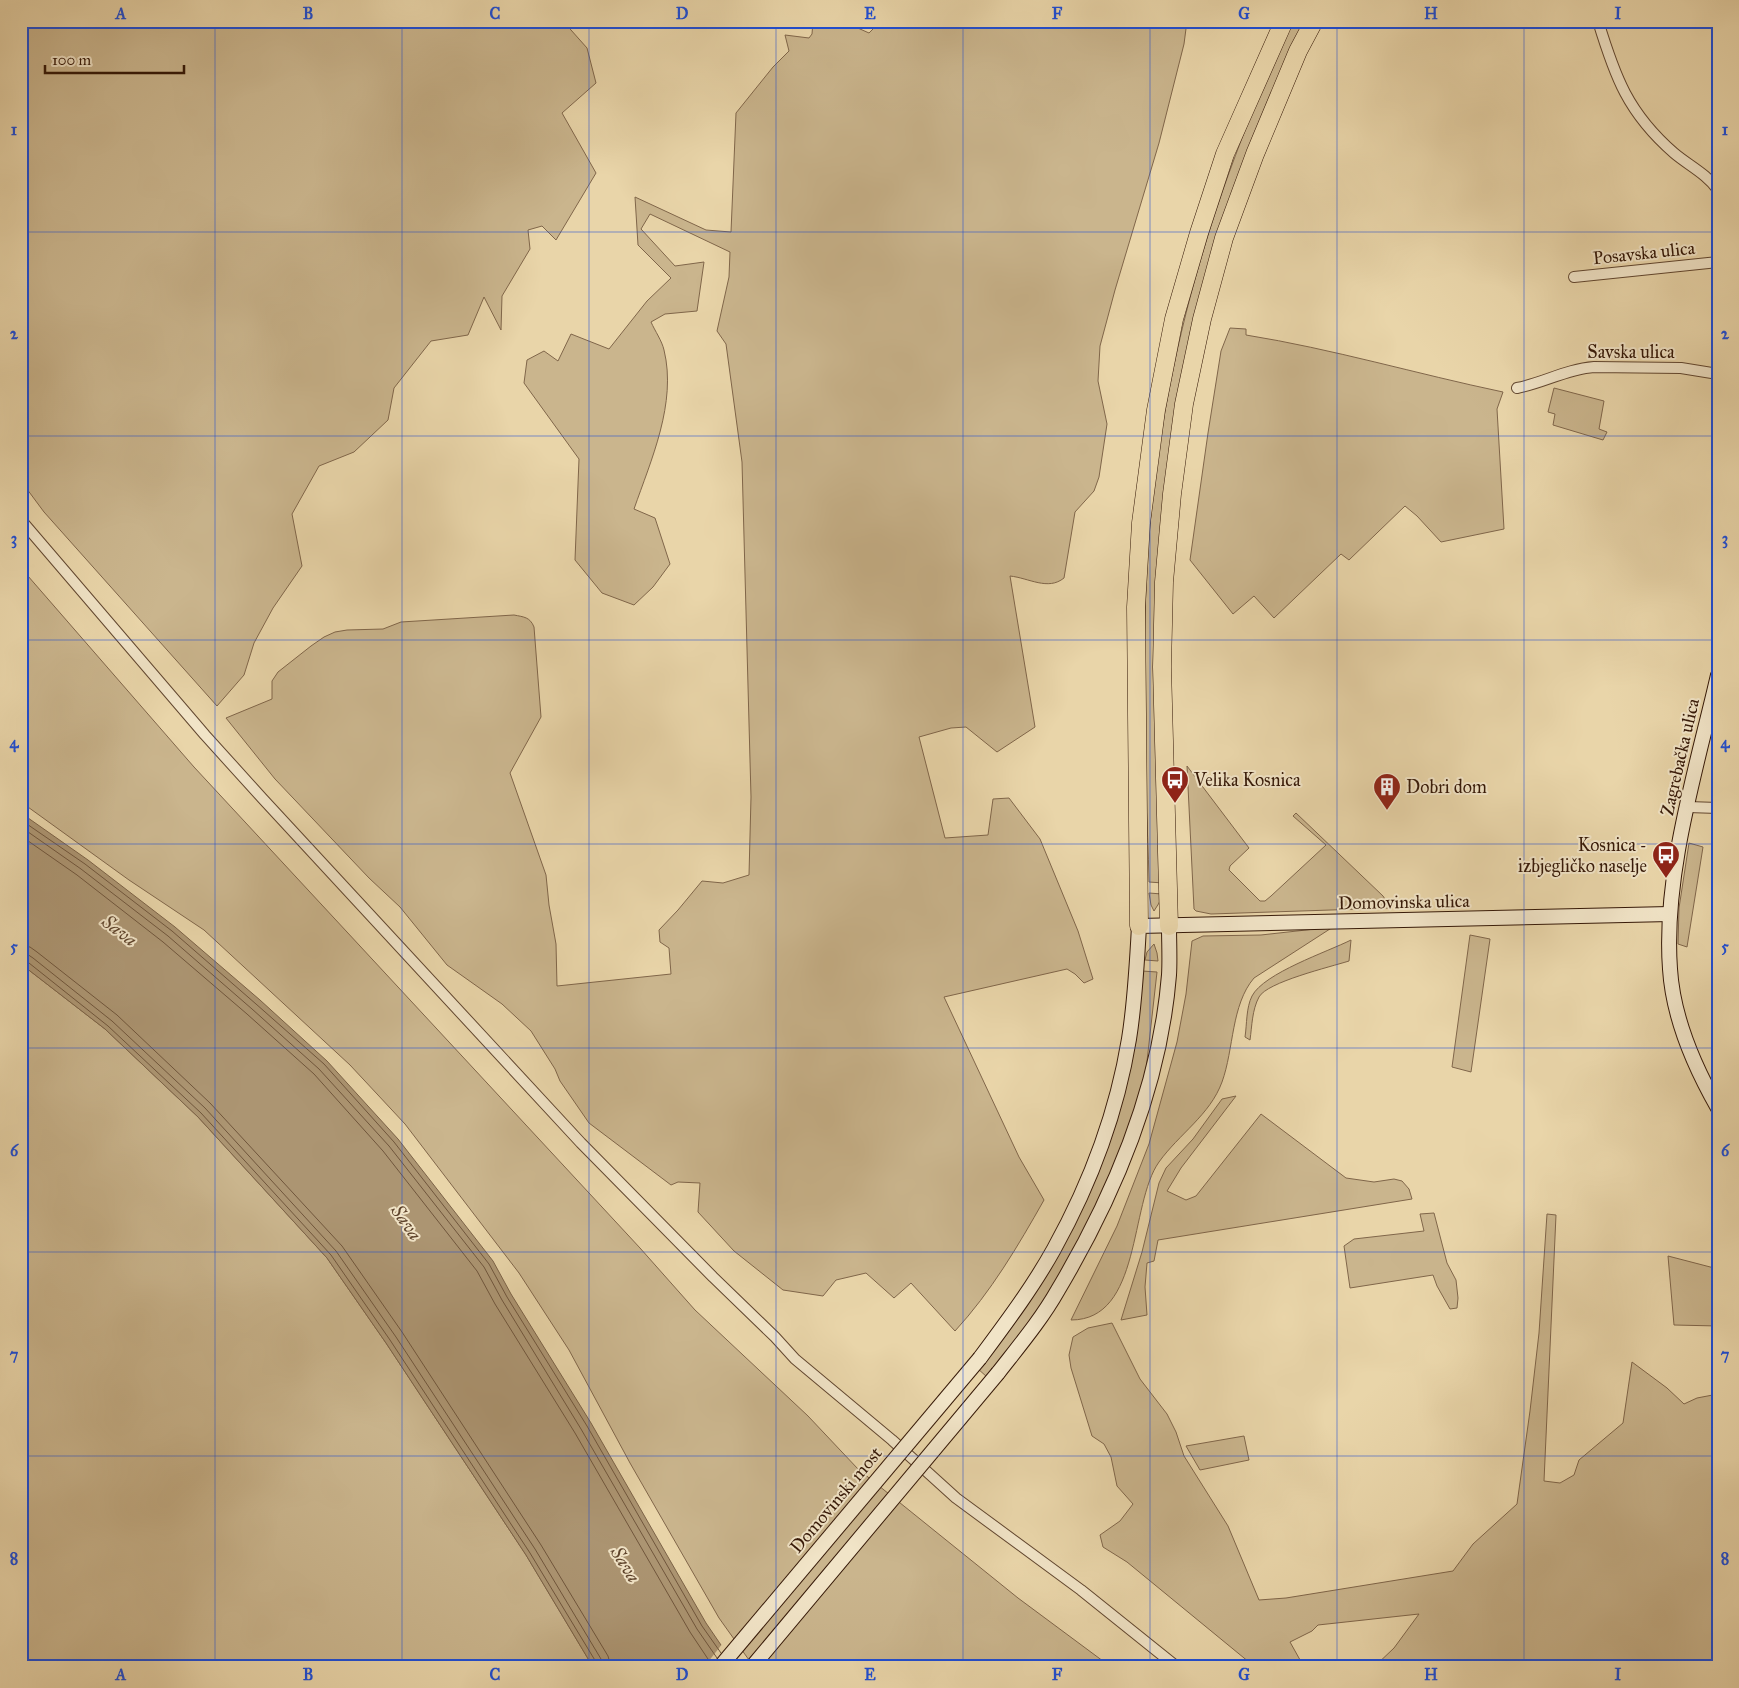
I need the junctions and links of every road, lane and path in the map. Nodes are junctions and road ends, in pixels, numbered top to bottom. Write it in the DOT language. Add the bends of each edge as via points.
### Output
graph roads {
  1 [pos="1284,21"];
  2 [pos="1314,21"];
  3 [pos="1598,21"];
  4 [pos="1718,190"];
  5 [pos="1718,262"];
  6 [pos="1574,277"];
  7 [pos="1718,374"];
  8 [pos="1517,388"];
  9 [pos="21,520"];
  10 [pos="1718,675"];
  11 [pos="1688,807"];
  12 [pos="1718,808"];
  13 [pos="1670,914"];
  14 [pos="1139,926"];
  15 [pos="1169,926"];
  16 [pos="1718,1108"];
  17 [pos="720,1667"];
  18 [pos="752,1667"];
  19 [pos="1177,1667"];
  1 -- 14 [label="highway" via="1225,154 1174,319 1156,410 1141,522 1136,608"];
  2 -- 15 [label="highway" via="1270,117 1224,238 1184,404 1164,582 1162,667"];
  3 -- 4 [label="street" via="1616,76 1636,112 1665,145"];
  5 -- 6 [label="street, Posavska ulica"];
  7 -- 8 [label="street, Savska ulica" via="1664,367 1594,367 1580,368"];
  9 -- 19 [label="street" via="288,827 581,1143 795,1359 956,1498 1081,1590"];
  10 -- 11 [label="main road, Zagrebačka ulica"];
  11 -- 12 [label="street"];
  11 -- 13 [label="main road, Zagrebačka ulica"];
  13 -- 15 [label="main road, Domovinska ulica"];
  13 -- 16 [label="main road, Zagrebačka ulica" via="1670,969 1675,999 1697,1067"];
  14 -- 15 [label="main road, Domovinska ulica"];
  14 -- 17 [label="main road, Domovinski most, bridge" via="1130,1037 1117,1094 1080,1197 1054,1250 980,1358"];
  15 -- 18 [label="main road, bridge" via="1169,975 1152,1068 1134,1131 1083,1246 1057,1292 998,1373"];
}
